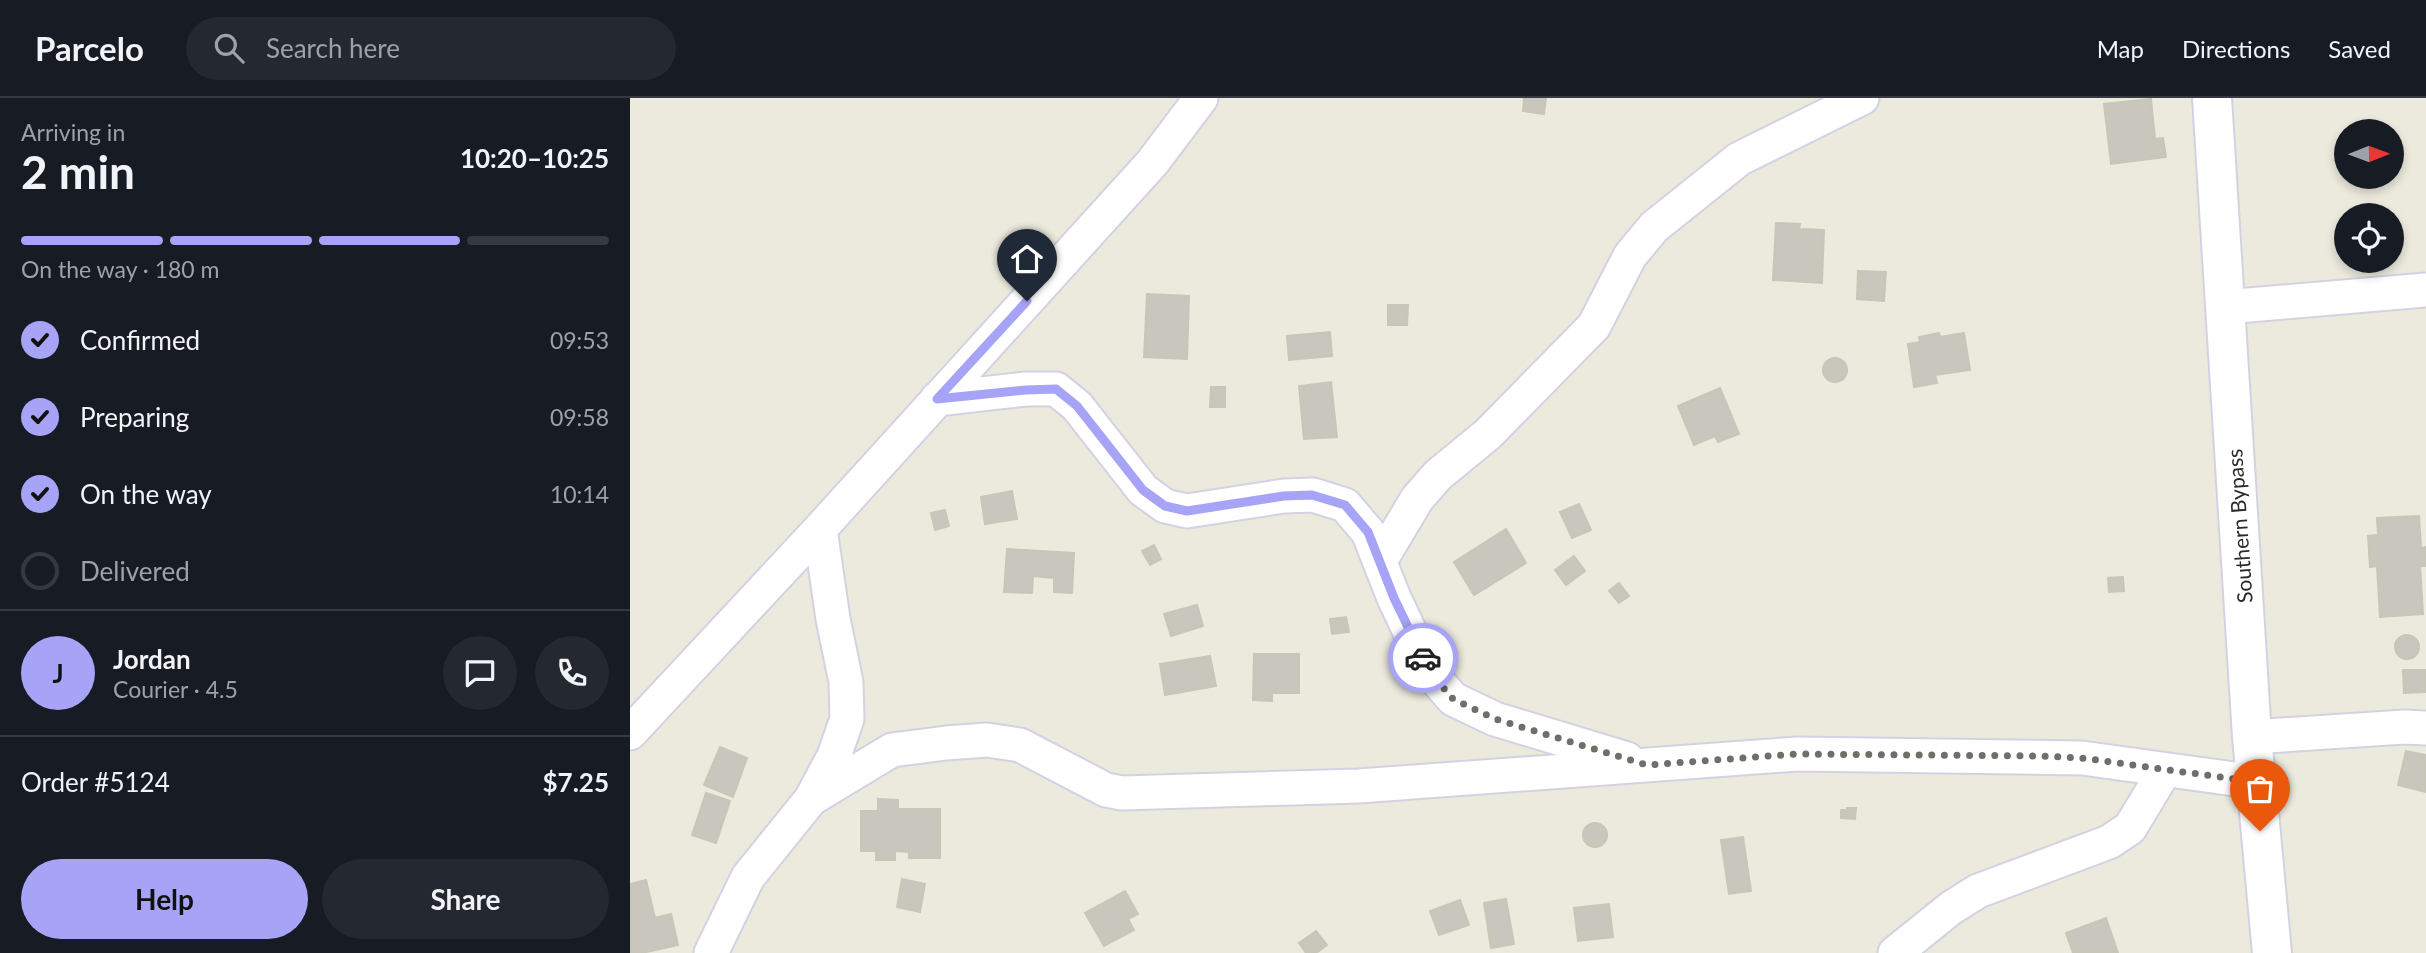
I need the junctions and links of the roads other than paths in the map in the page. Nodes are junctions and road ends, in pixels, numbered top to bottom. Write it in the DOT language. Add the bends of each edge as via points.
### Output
graph roads {
  1 [pos="1201,98"];
  2 [pos="1862,98"];
  3 [pos="2212,98"];
  4 [pos="2426,290"];
  5 [pos="2225,307"];
  6 [pos="937,399"];
  7 [pos="820,529"];
  8 [pos="1380,561"];
  9 [pos="2426,728"];
  10 [pos="630,733"];
  11 [pos="2252,737"];
  12 [pos="1647,765"];
  13 [pos="2165,770"];
  14 [pos="2256,782"];
  15 [pos="811,799"];
  16 [pos="711,953"];
  17 [pos="1895,953"];
  18 [pos="2272,953"];
  1 -- 6 [label="street" via="1152,163"];
  2 -- 8 [label="street" via="1739,159 1654,227 1630,256 1594,326 1488,435 1438,475 1417,499"];
  3 -- 5 [label="street, Southern Bypass"];
  4 -- 5 [label="street"];
  5 -- 11 [label="street, Southern Bypass"];
  6 -- 7 [label="street"];
  6 -- 8 [label="street" via="1056,389 1077,406 1143,490 1165,506 1187,511 1312,495 1345,505 1368,532"];
  7 -- 10 [label="street"];
  7 -- 15 [label="street" via="846,682 846,719 834,756"];
  8 -- 12 [label="street" via="1428,670 1453,699 1495,719"];
  9 -- 11 [label="street"];
  11 -- 14 [label="street, Southern Bypass"];
  12 -- 13 [label="street" via="1797,754 2028,755"];
  12 -- 15 [label="street" via="1359,786 1122,793 1107,790 1020,745 987,740 892,750"];
  13 -- 14 [label="street"];
  13 -- 17 [label="street" via="2130,828 2109,842 1978,891"];
  14 -- 18 [label="street, Southern Bypass"];
  15 -- 16 [label="street" via="748,877"];
}
